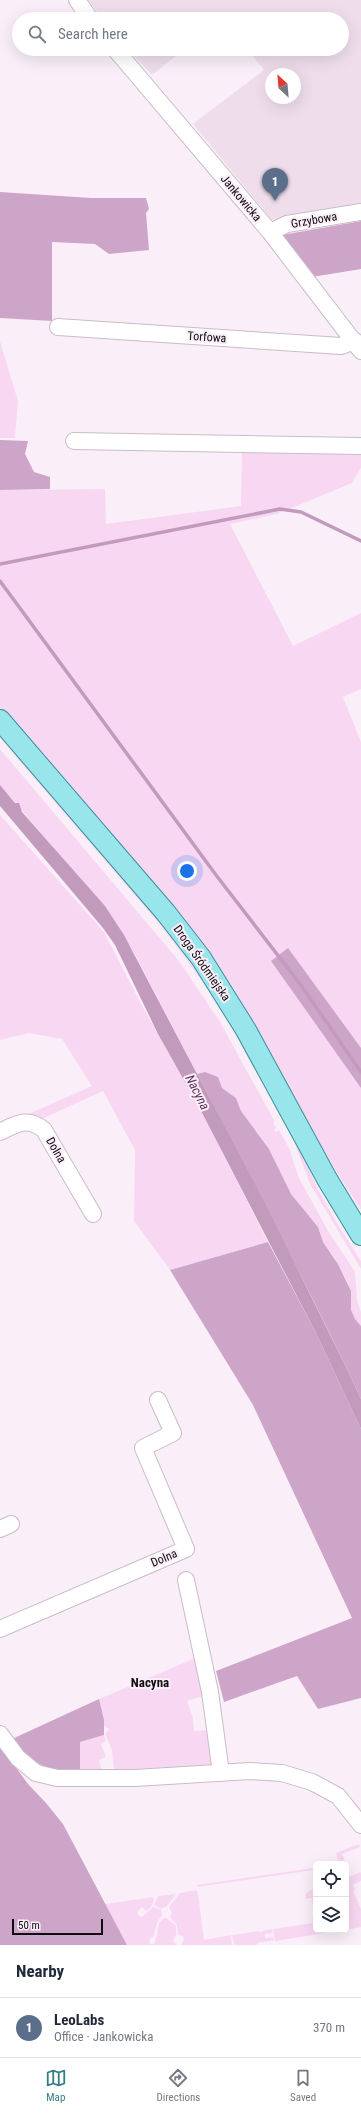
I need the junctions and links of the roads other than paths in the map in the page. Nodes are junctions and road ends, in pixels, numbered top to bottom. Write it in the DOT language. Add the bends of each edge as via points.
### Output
graph roads {
  1 [pos="77,0"];
  2 [pos="85,12"];
  3 [pos="121,56"];
  4 [pos="361,212"];
  5 [pos="270,232"];
  6 [pos="58,327"];
  7 [pos="358,346"];
  8 [pos="74,441"];
  9 [pos="361,446"];
  10 [pos="0,720"];
  11 [pos="0,1132"];
  12 [pos="92,1214"];
  13 [pos="361,1235"];
  14 [pos="158,1400"];
  15 [pos="186,1580"];
  16 [pos="0,1628"];
  17 [pos="0,1734"];
  18 [pos="221,1773"];
  19 [pos="361,1825"];
  1 -- 2 [label="street"];
  3 -- 5 [label="street, Jankowicka"];
  4 -- 5 [label="street, Grzybowa" via="287,224"];
  5 -- 7 [label="street, Jankowicka"];
  6 -- 7 [label="street, Torfowa"];
  8 -- 9 [label="street"];
  10 -- 13 [label="main road, Droga Śródmiejska" via="166,913 201,958 246,1030"];
  11 -- 12 [label="street, Dolna" via="28,1121 35,1122 44,1130"];
  14 -- 16 [label="street, Dolna" via="173,1433 143,1448 186,1549"];
  15 -- 18 [label="street" via="210,1692"];
  17 -- 18 [label="street" via="18,1758 36,1773 57,1778 135,1778"];
  18 -- 19 [label="street" via="250,1771 282,1774 312,1782 338,1796"];
}
